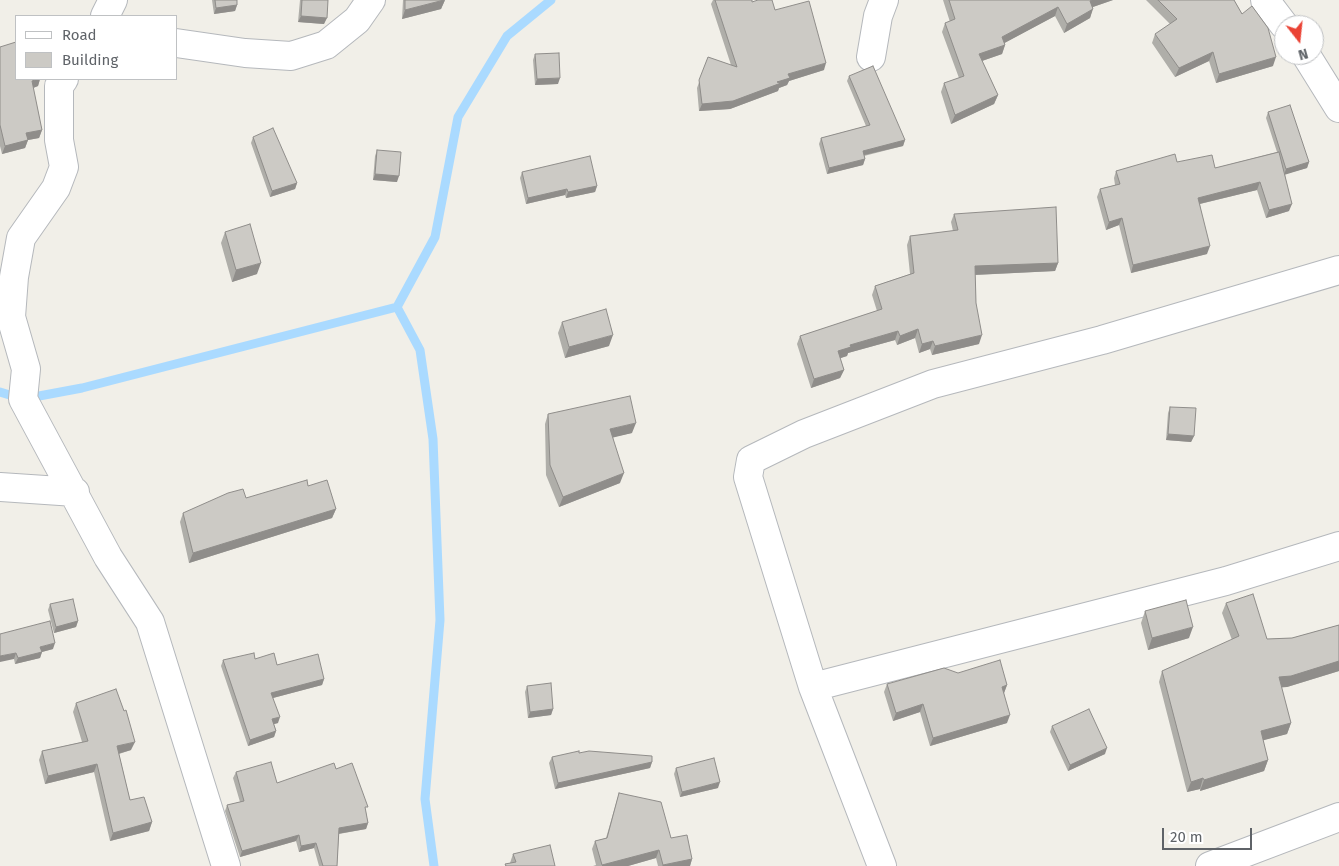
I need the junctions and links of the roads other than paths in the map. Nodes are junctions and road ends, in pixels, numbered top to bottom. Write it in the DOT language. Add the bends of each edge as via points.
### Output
graph roads {
  1 [pos="113,0"];
  2 [pos="371,0"];
  3 [pos="884,0"];
  4 [pos="1265,0"];
  5 [pos="106,15"];
  6 [pos="1276,15"];
  7 [pos="178,43"];
  8 [pos="872,57"];
  9 [pos="1312,65"];
  10 [pos="63,80"];
  11 [pos="1339,108"];
  12 [pos="1339,270"];
  13 [pos="0,487"];
  14 [pos="75,492"];
  15 [pos="1339,546"];
  16 [pos="813,687"];
  17 [pos="1339,817"];
  18 [pos="226,866"];
  19 [pos="882,866"];
  20 [pos="1210,866"];
  1 -- 5 [label="street"];
  2 -- 7 [label="street" via="357,20 326,44 291,56"];
  3 -- 8 [label="street" via="878,16"];
  4 -- 6 [label="street"];
  9 -- 11 [label="street"];
  10 -- 14 [label="street" via="59,86 59,140 64,167 56,188 21,238 11,317 26,370 23,399"];
  12 -- 16 [label="street" via="1102,340 933,384 804,434 751,460 748,477"];
  13 -- 14 [label="street"];
  14 -- 18 [label="street" via="108,557 150,622"];
  15 -- 16 [label="street" via="1226,581"];
  16 -- 19 [label="street"];
  17 -- 20 [label="street"];
}
